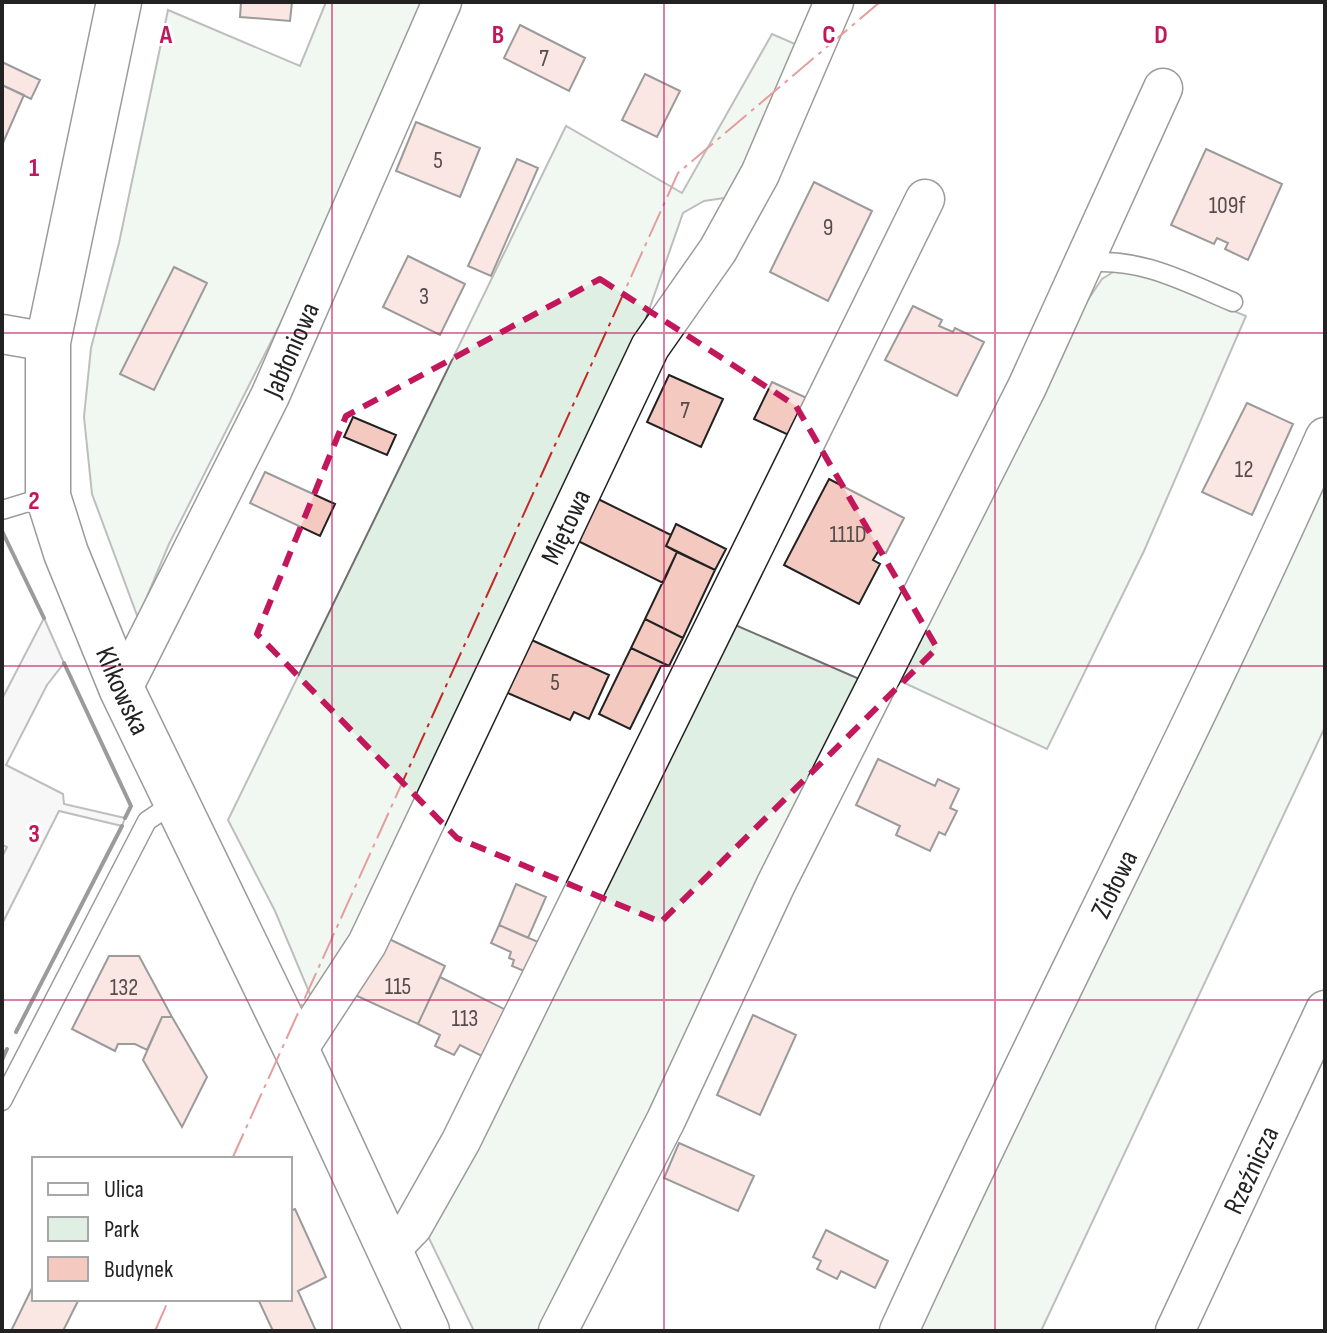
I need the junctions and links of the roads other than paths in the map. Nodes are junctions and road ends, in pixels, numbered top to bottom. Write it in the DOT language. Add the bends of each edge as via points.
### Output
graph roads {
  1 [pos="119,2"];
  2 [pos="442,2"];
  3 [pos="834,2"];
  4 [pos="1163,88"];
  5 [pos="925,199"];
  6 [pos="1085,263"];
  7 [pos="1233,302"];
  8 [pos="2,334"];
  9 [pos="48,342"];
  10 [pos="1325,437"];
  11 [pos="48,496"];
  12 [pos="2,510"];
  13 [pos="122,690"];
  14 [pos="175,802"];
  15 [pos="1325,1010"];
  16 [pos="297,1051"];
  17 [pos="2,1101"];
  18 [pos="389,1251"];
  19 [pos="427,1331"];
  20 [pos="558,1331"];
  21 [pos="899,1331"];
  22 [pos="1175,1331"];
  1 -- 9 [label="street, Klikowska"];
  2 -- 13 [label="street, Jabłoniowa" via="270,396"];
  3 -- 16 [label="street, Miętowa" via="760,174 718,250 650,347 367,944"];
  4 -- 6 [label="street"];
  5 -- 18 [label="street" via="461,1141 413,1226"];
  6 -- 7 [label="lane" via="1115,260 1149,266"];
  6 -- 20 [label="street"];
  8 -- 9 [label="street"];
  9 -- 11 [label="street, Klikowska"];
  10 -- 21 [label="street, Ziołowa"];
  11 -- 12 [label="lane"];
  11 -- 13 [label="street, Klikowska"];
  13 -- 14 [label="street, Klikowska"];
  14 -- 16 [label="street, Klikowska"];
  14 -- 17 [label="lane" via="147,821"];
  15 -- 22 [label="street, Rzeźnicza"];
  16 -- 18 [label="street, Klikowska"];
  18 -- 19 [label="street, Klikowska"];
}
